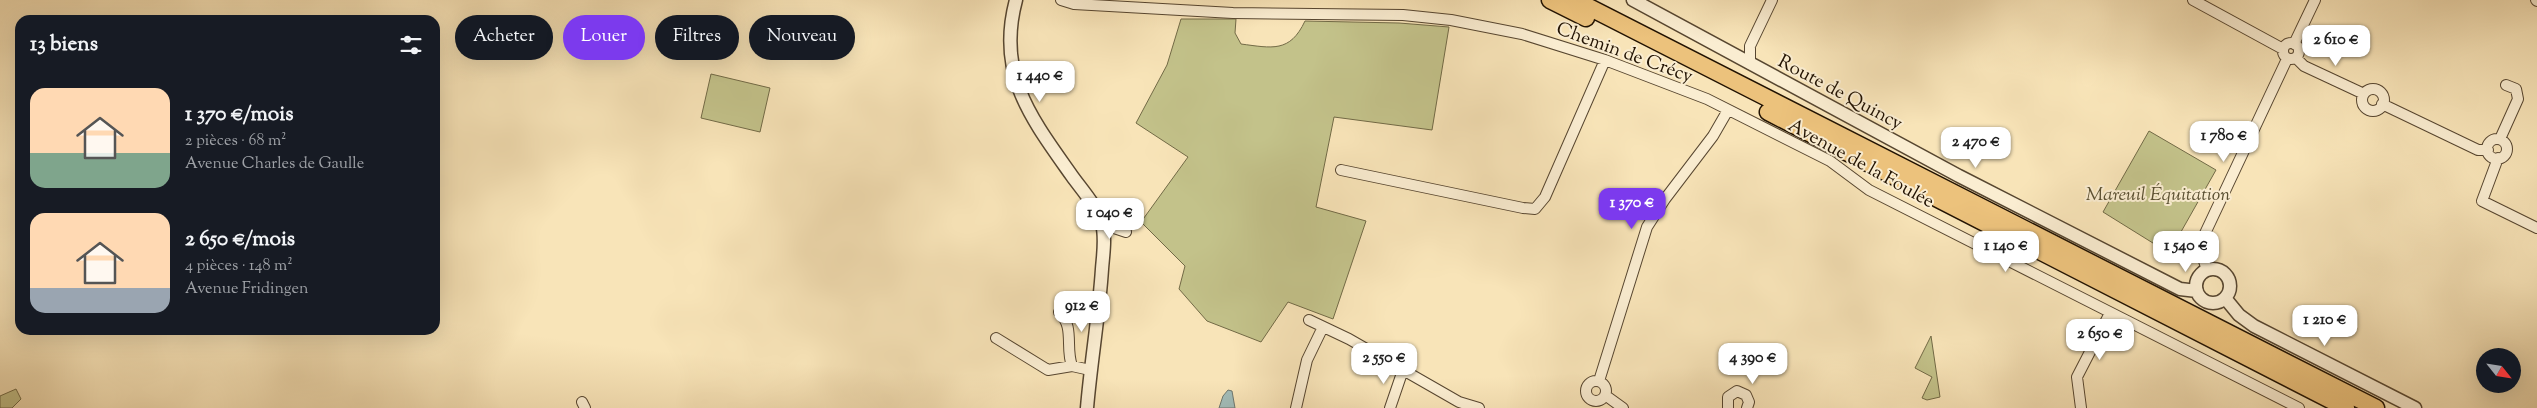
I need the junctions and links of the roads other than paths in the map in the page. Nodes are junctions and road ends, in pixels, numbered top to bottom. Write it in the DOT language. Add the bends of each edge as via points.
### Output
graph roads {
  1 [pos="1016,0"];
  2 [pos="1061,0"];
  3 [pos="1550,0"];
  4 [pos="1574,0"];
  5 [pos="1633,0"];
  6 [pos="1772,0"];
  7 [pos="2193,0"];
  8 [pos="2315,0"];
  9 [pos="2294,44"];
  10 [pos="1750,46"];
  11 [pos="2283,48"];
  12 [pos="1736,56"];
  13 [pos="2292,58"];
  14 [pos="1605,60"];
  15 [pos="1750,64"];
  16 [pos="2506,85"];
  17 [pos="2364,94"];
  18 [pos="2382,104"];
  19 [pos="1728,110"];
  20 [pos="2500,139"];
  21 [pos="2488,150"];
  22 [pos="2498,158"];
  23 [pos="1341,170"];
  24 [pos="1102,224"];
  25 [pos="2537,228"];
  26 [pos="1126,232"];
  27 [pos="2207,270"];
  28 [pos="2197,291"];
  29 [pos="2224,298"];
  30 [pos="1059,312"];
  31 [pos="2110,313"];
  32 [pos="1309,320"];
  33 [pos="1323,327"];
  34 [pos="996,338"];
  35 [pos="1072,366"];
  36 [pos="1090,370"];
  37 [pos="1403,370"];
  38 [pos="1599,381"];
  39 [pos="1605,395"];
  40 [pos="1593,404"];
  41 [pos="1087,408"];
  42 [pos="1296,408"];
  43 [pos="1390,408"];
  44 [pos="1478,408"];
  45 [pos="1623,408"];
  46 [pos="1727,408"];
  47 [pos="1747,408"];
  48 [pos="2081,408"];
  49 [pos="2299,408"];
  50 [pos="2346,408"];
  51 [pos="2376,408"];
  52 [pos="2415,408"];
  1 -- 24 [label="street" via="1010,43 1011,62 1019,90 1029,112 1094,206"];
  2 -- 14 [label="street, Chemin de Crécy" via="1074,4 1233,13 1403,15 1451,20 1522,34"];
  3 -- 50 [label="highway"];
  4 -- 51 [label="highway"];
  5 -- 12 [label="street, Route de Quincy"];
  6 -- 10 [label="street"];
  7 -- 11 [label="street"];
  8 -- 9 [label="street"];
  9 -- 11 [label="street" via="2289,43"];
  9 -- 13 [label="street" via="2299,50"];
  10 -- 12 [label="street"];
  10 -- 15 [label="street"];
  11 -- 13 [label="street" via="2283,56"];
  12 -- 15 [label="street, Route de Quincy"];
  13 -- 17 [label="street"];
  13 -- 27 [label="street" via="2202,242"];
  14 -- 19 [label="street, Chemin de Crécy"];
  14 -- 23 [label="street" via="1545,197 1535,209"];
  15 -- 28 [label="street, Route de Quincy" via="2180,289"];
  16 -- 20 [label="street" via="2516,89 2518,99"];
  17 -- 18 [label="street" via="2371,89 2377,90 2383,96"];
  17 -- 18 [label="street" via="2363,104 2368,109 2378,109"];
  18 -- 21 [label="street" via="2478,150"];
  19 -- 31 [label="street, Avenue de la Foulée" via="1830,161 1869,190"];
  19 -- 38 [label="street" via="1647,227"];
  20 -- 21 [label="street" via="2491,141"];
  20 -- 22 [label="street" via="2507,150"];
  21 -- 22 [label="street" via="2490,155"];
  22 -- 25 [label="street" via="2482,201"];
  24 -- 26 [label="street"];
  24 -- 36 [label="street" via="1104,244 1100,301"];
  27 -- 28 [label="street" via="2199,276"];
  27 -- 29 [label="street" via="2218,270 2227,277 2229,288"];
  28 -- 29 [label="street" via="2209,302"];
  29 -- 52 [label="street" via="2254,326"];
  30 -- 35 [label="street" via="1066,318 1069,328"];
  31 -- 48 [label="street" via="2078,377"];
  31 -- 49 [label="street, Avenue de la Foulée"];
  32 -- 33 [label="street"];
  33 -- 37 [label="street"];
  33 -- 42 [label="street" via="1307,360"];
  34 -- 35 [label="street" via="1048,370"];
  35 -- 36 [label="street"];
  36 -- 41 [label="street"];
  37 -- 43 [label="street"];
  37 -- 44 [label="street" via="1459,402"];
  38 -- 39 [label="street" via="1606,388"];
  38 -- 40 [label="street" via="1590,383 1586,388"];
  39 -- 40 [label="street"];
  39 -- 45 [label="street"];
  46 -- 47 [label="street" via="1728,396 1737,391 1746,395"];
}
